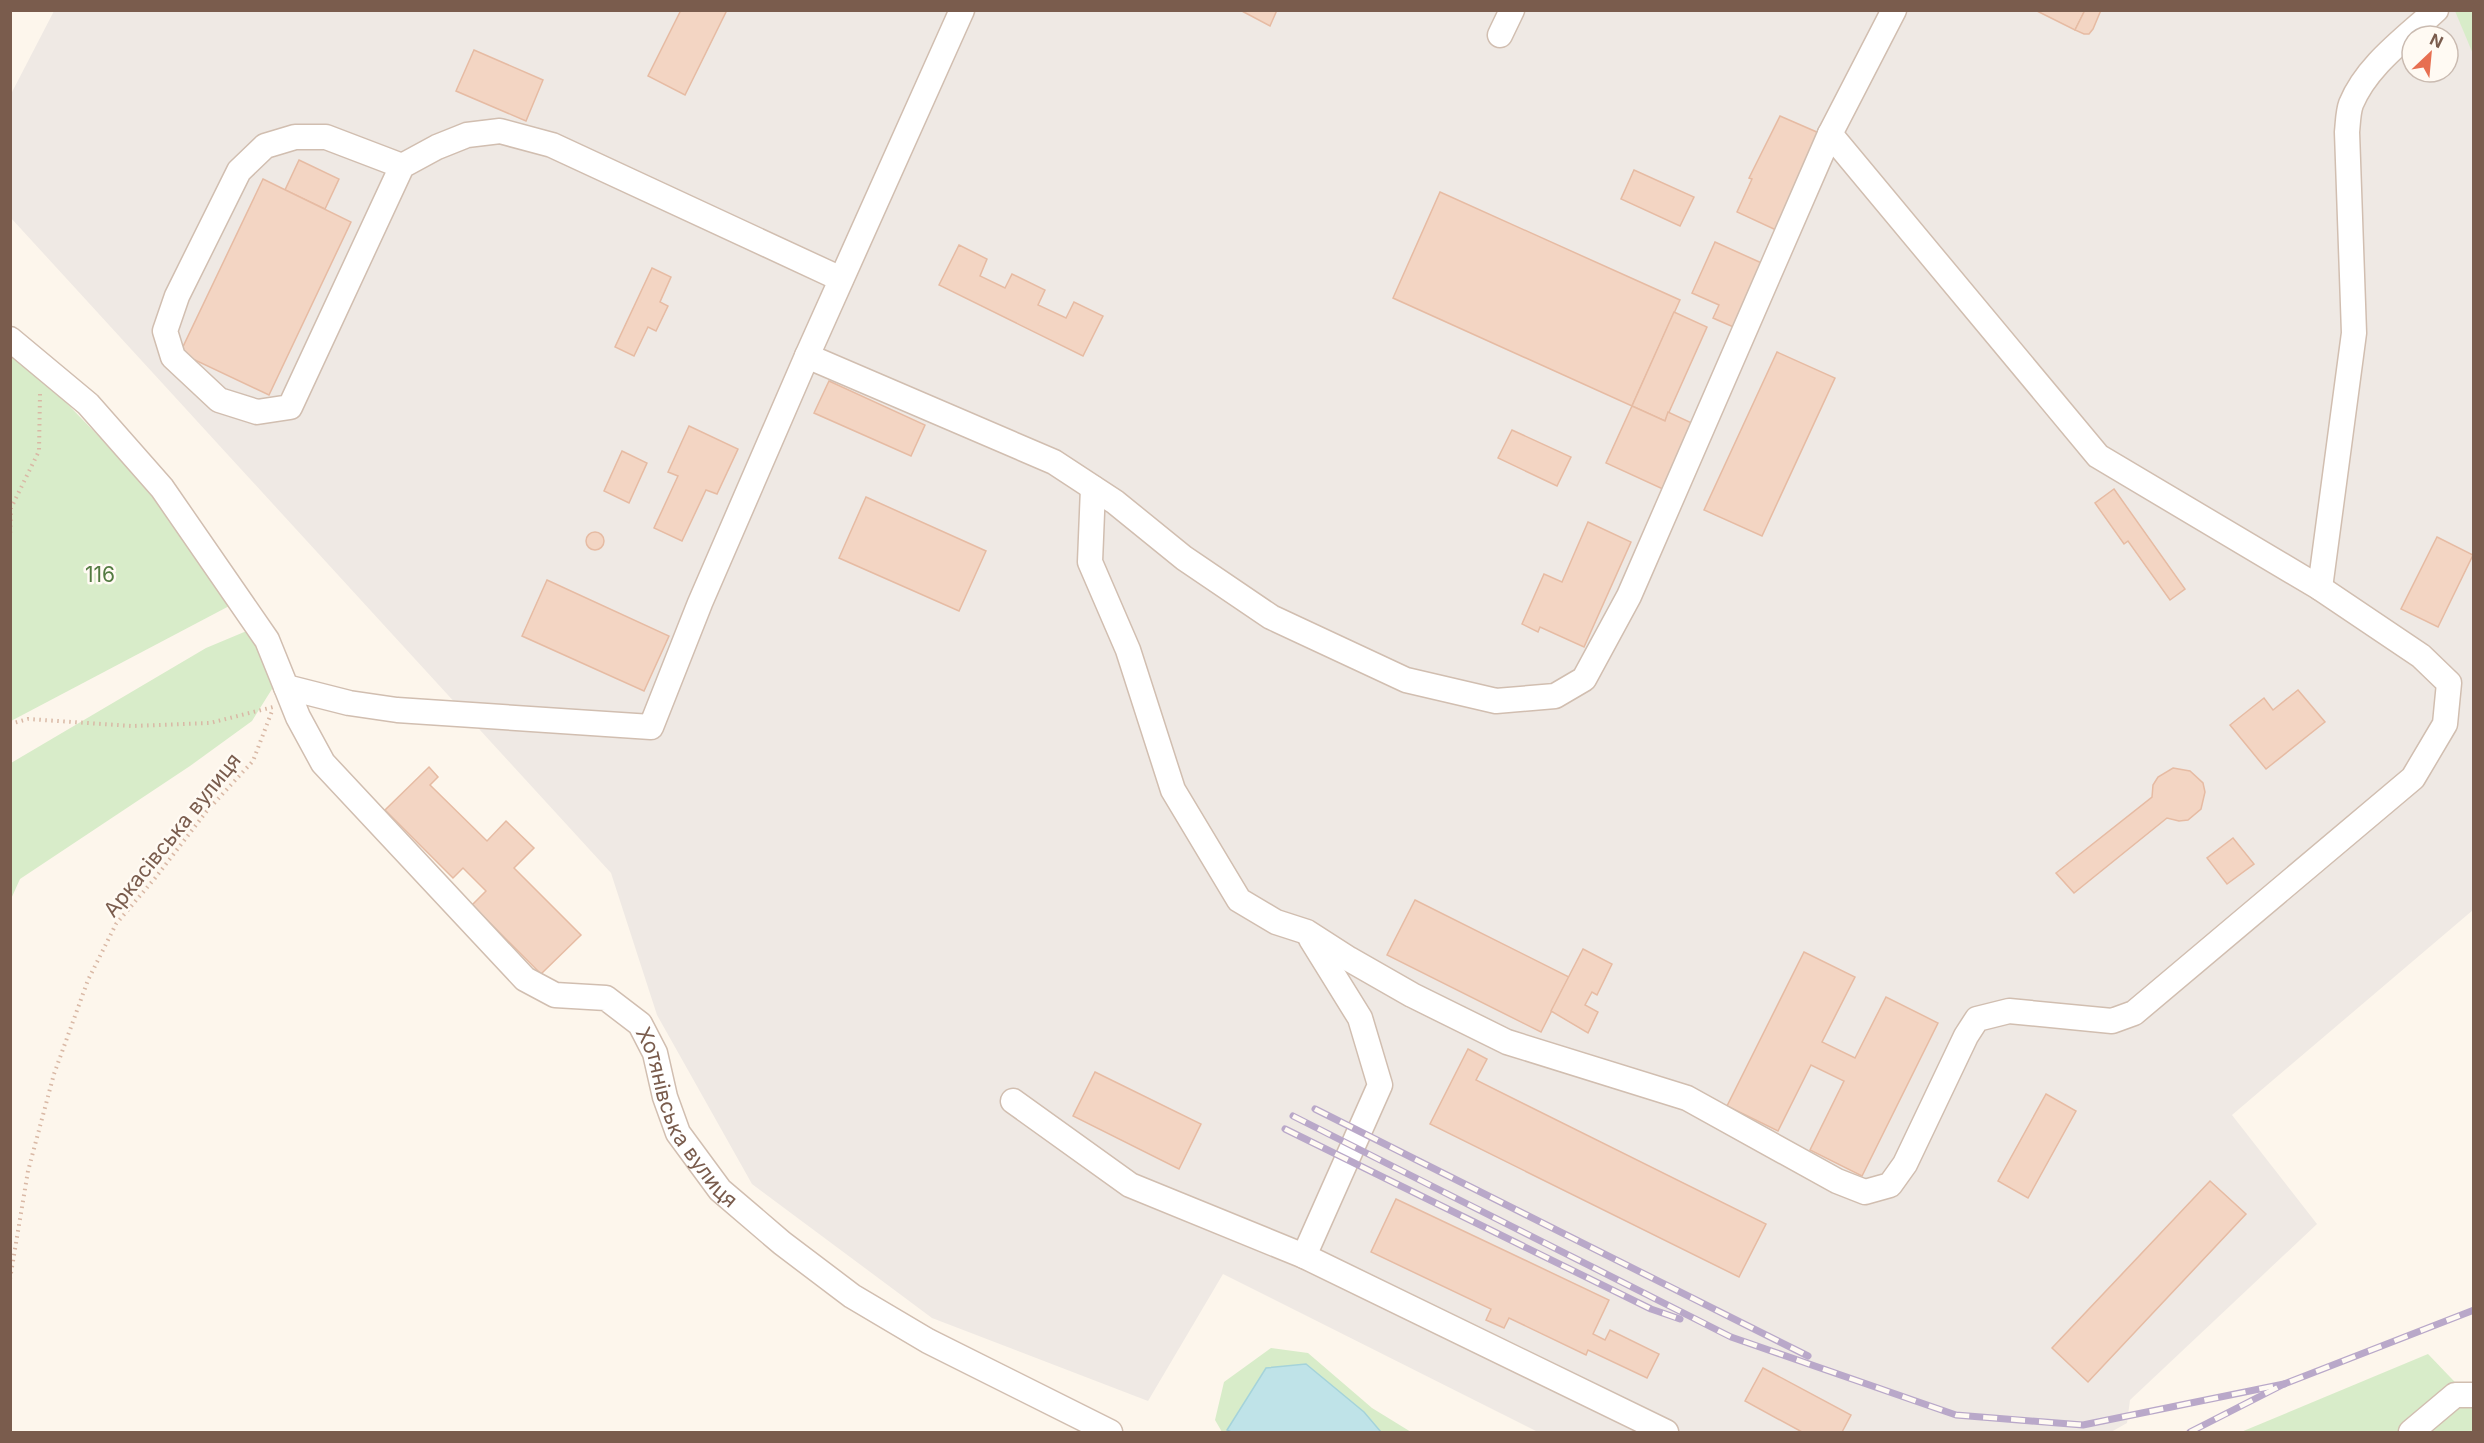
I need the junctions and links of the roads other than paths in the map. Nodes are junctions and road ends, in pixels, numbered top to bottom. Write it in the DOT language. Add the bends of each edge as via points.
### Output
graph roads {
  1 [pos="962,10"];
  2 [pos="1512,10"];
  3 [pos="1894,10"];
  4 [pos="2436,10"];
  5 [pos="1500,35"];
  6 [pos="1830,134"];
  7 [pos="402,166"];
  8 [pos="841,279"];
  9 [pos="10,339"];
  10 [pos="807,356"];
  11 [pos="1093,488"];
  12 [pos="2320,588"];
  13 [pos="280,697"];
  14 [pos="1307,932"];
  15 [pos="1013,1101"];
  16 [pos="1304,1256"];
  17 [pos="2464,1395"];
  18 [pos="1110,1432"];
  19 [pos="1666,1432"];
  20 [pos="2411,1432"];
  1 -- 8 [label="street"];
  2 -- 5 [label="street"];
  3 -- 6 [label="street"];
  4 -- 12 [label="street" via="2373,69 2350,106 2347,132 2354,333"];
  6 -- 11 [label="street" via="1629,596 1584,679 1555,696 1496,701 1406,680 1271,617 1184,558"];
  6 -- 12 [label="street" via="2098,456"];
  7 -- 7 [label="street" via="290,407 257,412 219,400 173,357 165,331 177,296 239,171 265,146 295,137 326,137"];
  7 -- 8 [label="street" via="467,135 500,131 552,145"];
  8 -- 10 [label="street"];
  9 -- 13 [label="street, Хотянівська вулиця" via="88,404 162,488 267,640"];
  10 -- 11 [label="street" via="1054,462"];
  10 -- 13 [label="street" via="651,727 397,710"];
  11 -- 14 [label="street" via="1090,562 1128,650 1173,790 1239,900 1276,922"];
  12 -- 14 [label="street" via="2421,656 2449,683 2445,724 2414,778 2134,1013 2112,1021 2009,1011 1977,1019 1905,1164 1890,1185 1865,1192 1837,1181 1687,1098 1507,1042 1412,994"];
  13 -- 18 [label="street, Хотянівська вулиця" via="298,717 322,763 525,979 555,995 606,998 640,1024 655,1053 678,1133 720,1190 852,1296 928,1341"];
  14 -- 16 [label="street" via="1360,1018 1380,1085"];
  15 -- 16 [label="street" via="1130,1185"];
  16 -- 19 [label="street"];
  17 -- 20 [label="street"];
}
